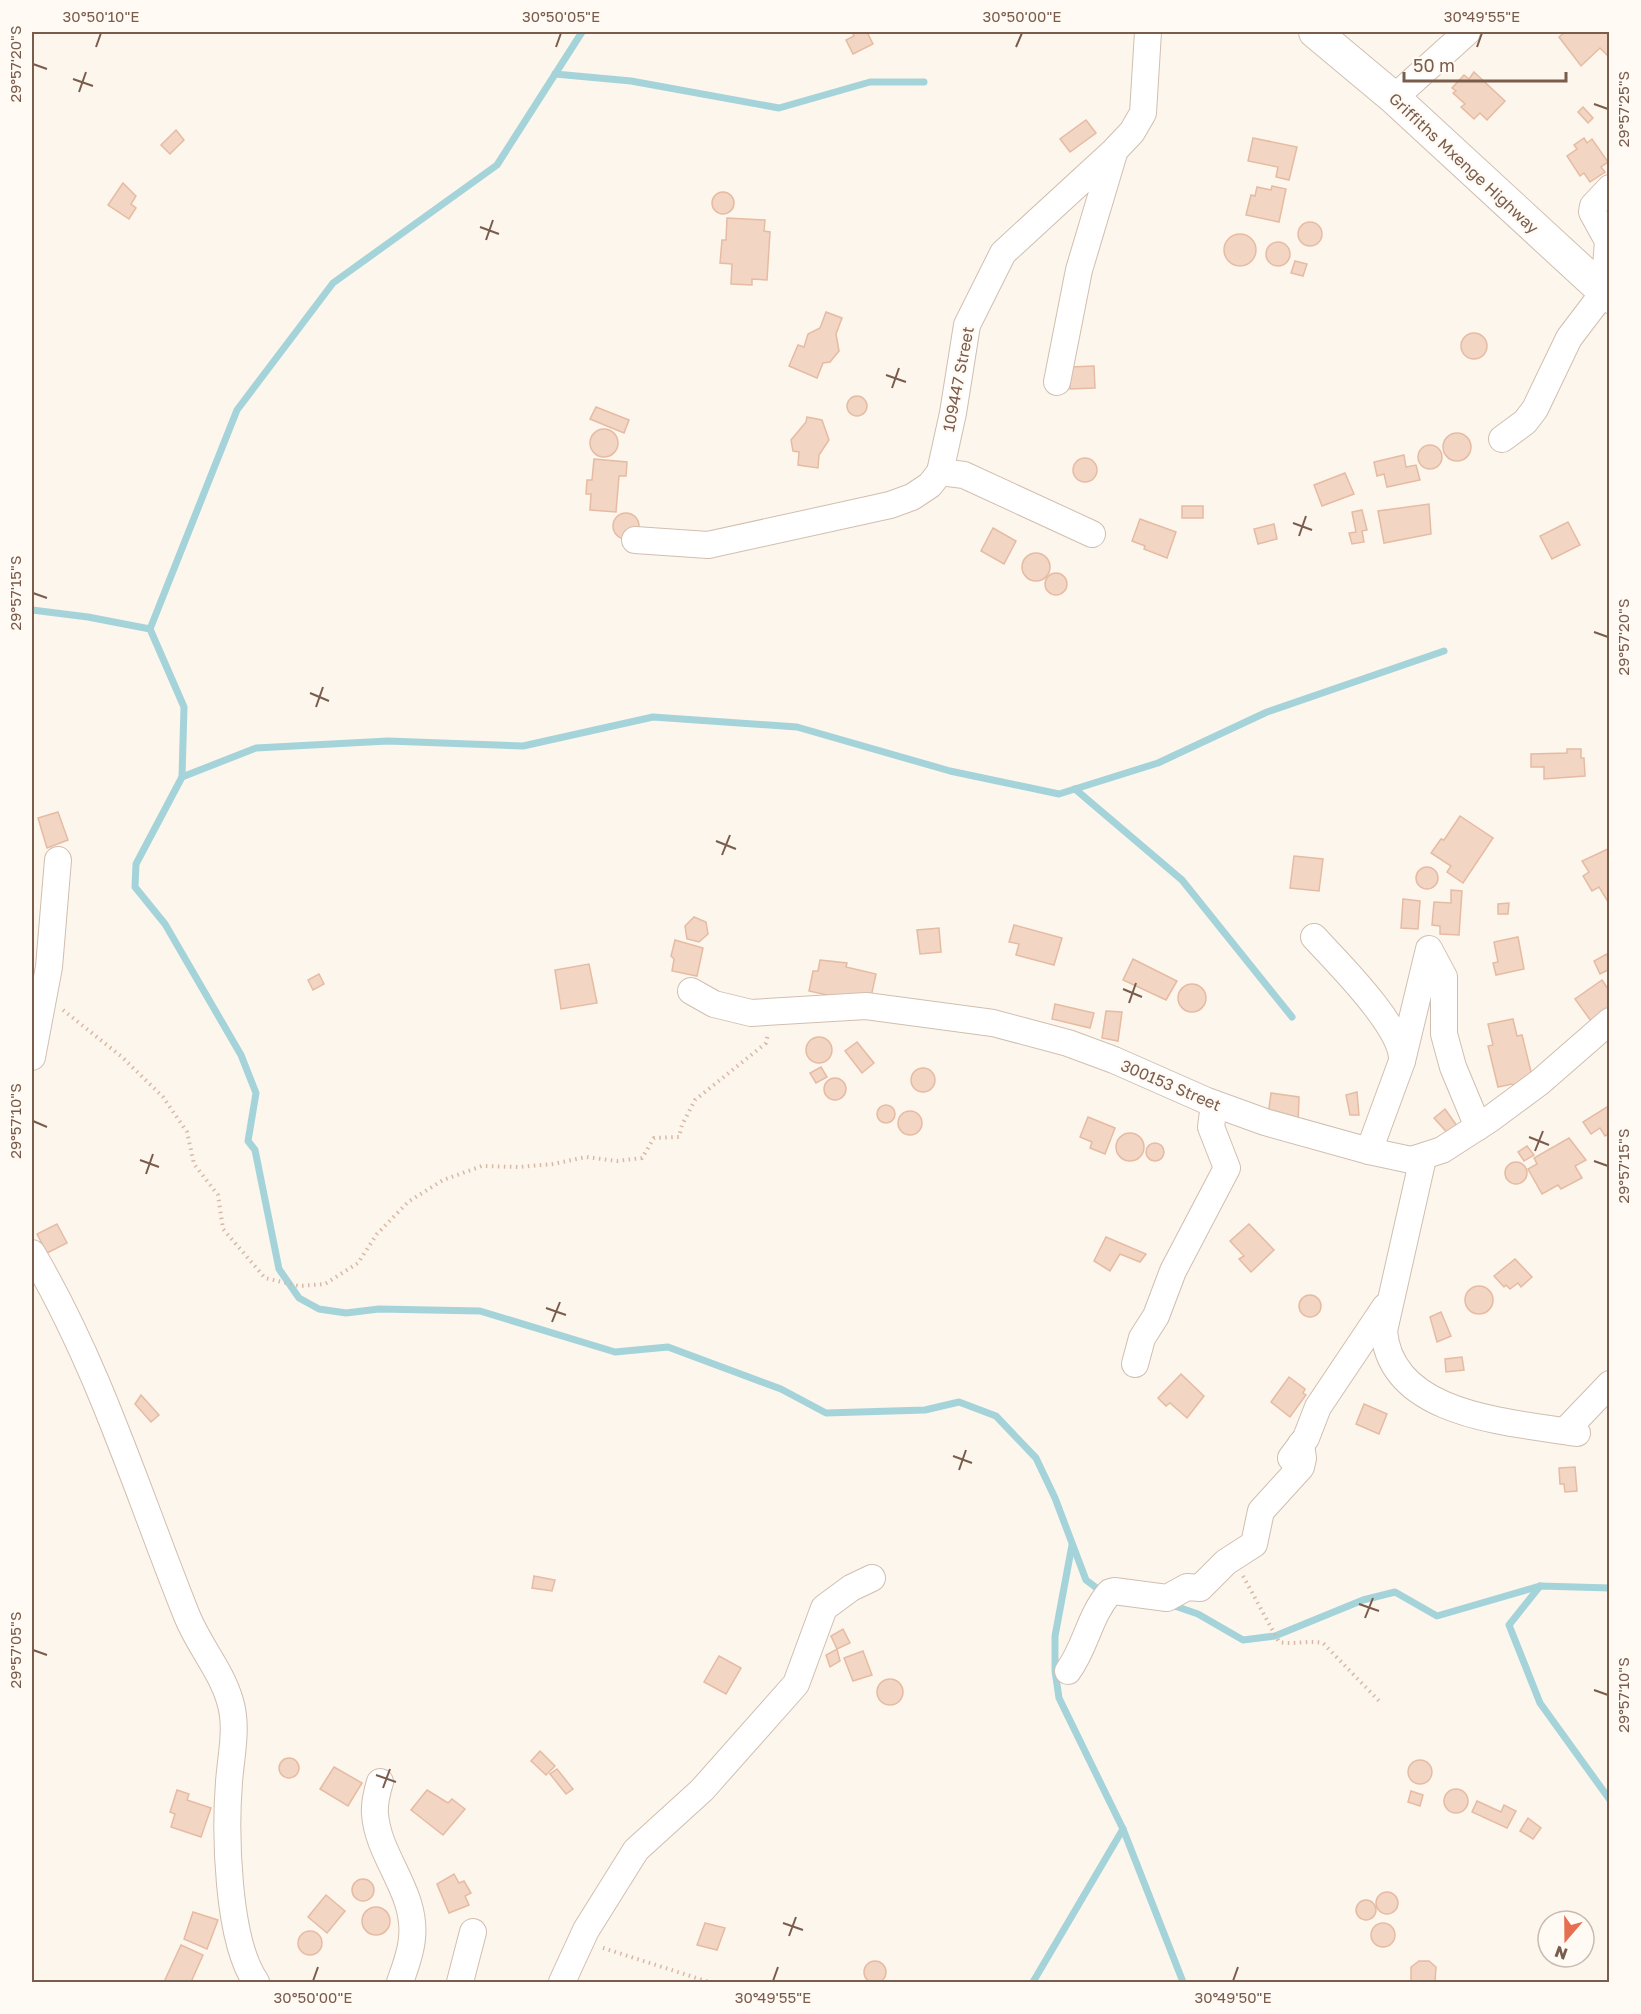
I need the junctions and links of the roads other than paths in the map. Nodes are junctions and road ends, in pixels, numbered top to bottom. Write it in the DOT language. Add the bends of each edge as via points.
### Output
graph roads {
  1 [pos="1148,32"];
  2 [pos="1316,32"];
  3 [pos="1467,32"];
  4 [pos="1394,98"];
  5 [pos="1114,152"];
  6 [pos="1610,188"];
  7 [pos="1607,295"];
  8 [pos="1057,382"];
  9 [pos="1502,440"];
  10 [pos="940,472"];
  11 [pos="1092,534"];
  12 [pos="635,540"];
  13 [pos="58,860"];
  14 [pos="1314,937"];
  15 [pos="691,990"];
  16 [pos="1610,1021"];
  17 [pos="32,1057"];
  18 [pos="1402,1061"];
  19 [pos="1214,1104"];
  20 [pos="1478,1127"];
  21 [pos="1369,1152"];
  22 [pos="1423,1158"];
  23 [pos="32,1253"];
  24 [pos="1391,1296"];
  25 [pos="1135,1364"];
  26 [pos="1610,1384"];
  27 [pos="872,1578"];
  28 [pos="1068,1671"];
  29 [pos="380,1782"];
  30 [pos="473,1932"];
  31 [pos="567,1972"];
  32 [pos="256,1983"];
  33 [pos="400,1983"];
  34 [pos="460,1983"];
  1 -- 5 [label="street, 109447 Street" via="1143,113"];
  2 -- 4 [label="street, Griffiths Mxenge Highway"];
  3 -- 4 [label="street"];
  4 -- 7 [label="street, Griffiths Mxenge Highway"];
  5 -- 8 [label="street" via="1080,270"];
  5 -- 10 [label="street, 109447 Street" via="1003,253 967,325"];
  6 -- 7 [label="street" via="1592,212 1608,241"];
  7 -- 9 [label="street" via="1569,338 1526,422"];
  10 -- 11 [label="street" via="964,475"];
  10 -- 12 [label="street" via="930,485 912,497 708,546"];
  13 -- 17 [label="street" via="49,967"];
  14 -- 18 [label="street" via="1380,1013 1403,1052"];
  15 -- 19 [label="street, 300153 Street" via="734,1011 772,1013 866,1006 993,1023 1068,1043"];
  16 -- 20 [label="street, 300153 Street" via="1540,1082"];
  18 -- 20 [label="street" via="1429,949 1444,977 1444,1034 1450,1056"];
  18 -- 21 [label="street"];
  19 -- 21 [label="street, 300153 Street"];
  19 -- 25 [label="street" via="1211,1127 1227,1168 1173,1271 1156,1316 1142,1338"];
  20 -- 22 [label="street, 300153 Street"];
  21 -- 22 [label="street, 300153 Street" via="1398,1159"];
  22 -- 24 [label="street"];
  23 -- 32 [label="street" via="58,1298 132,1471 187,1618 231,1702 234,1723 228,1869 241,1945"];
  24 -- 26 [label="street" via="1385,1344 1407,1383 1430,1400 1509,1422 1571,1432"];
  24 -- 28 [label="street" via="1318,1407 1295,1452 1304,1458 1301,1467 1261,1511 1254,1544 1226,1562 1200,1588 1187,1587 1171,1597 1110,1592 1085,1632 1081,1650"];
  27 -- 31 [label="street" via="842,1593 824,1608 796,1684 702,1790 636,1850 586,1930"];
  29 -- 33 [label="street" via="375,1801 377,1827 410,1909 413,1936"];
  30 -- 34 [label="street"];
}
